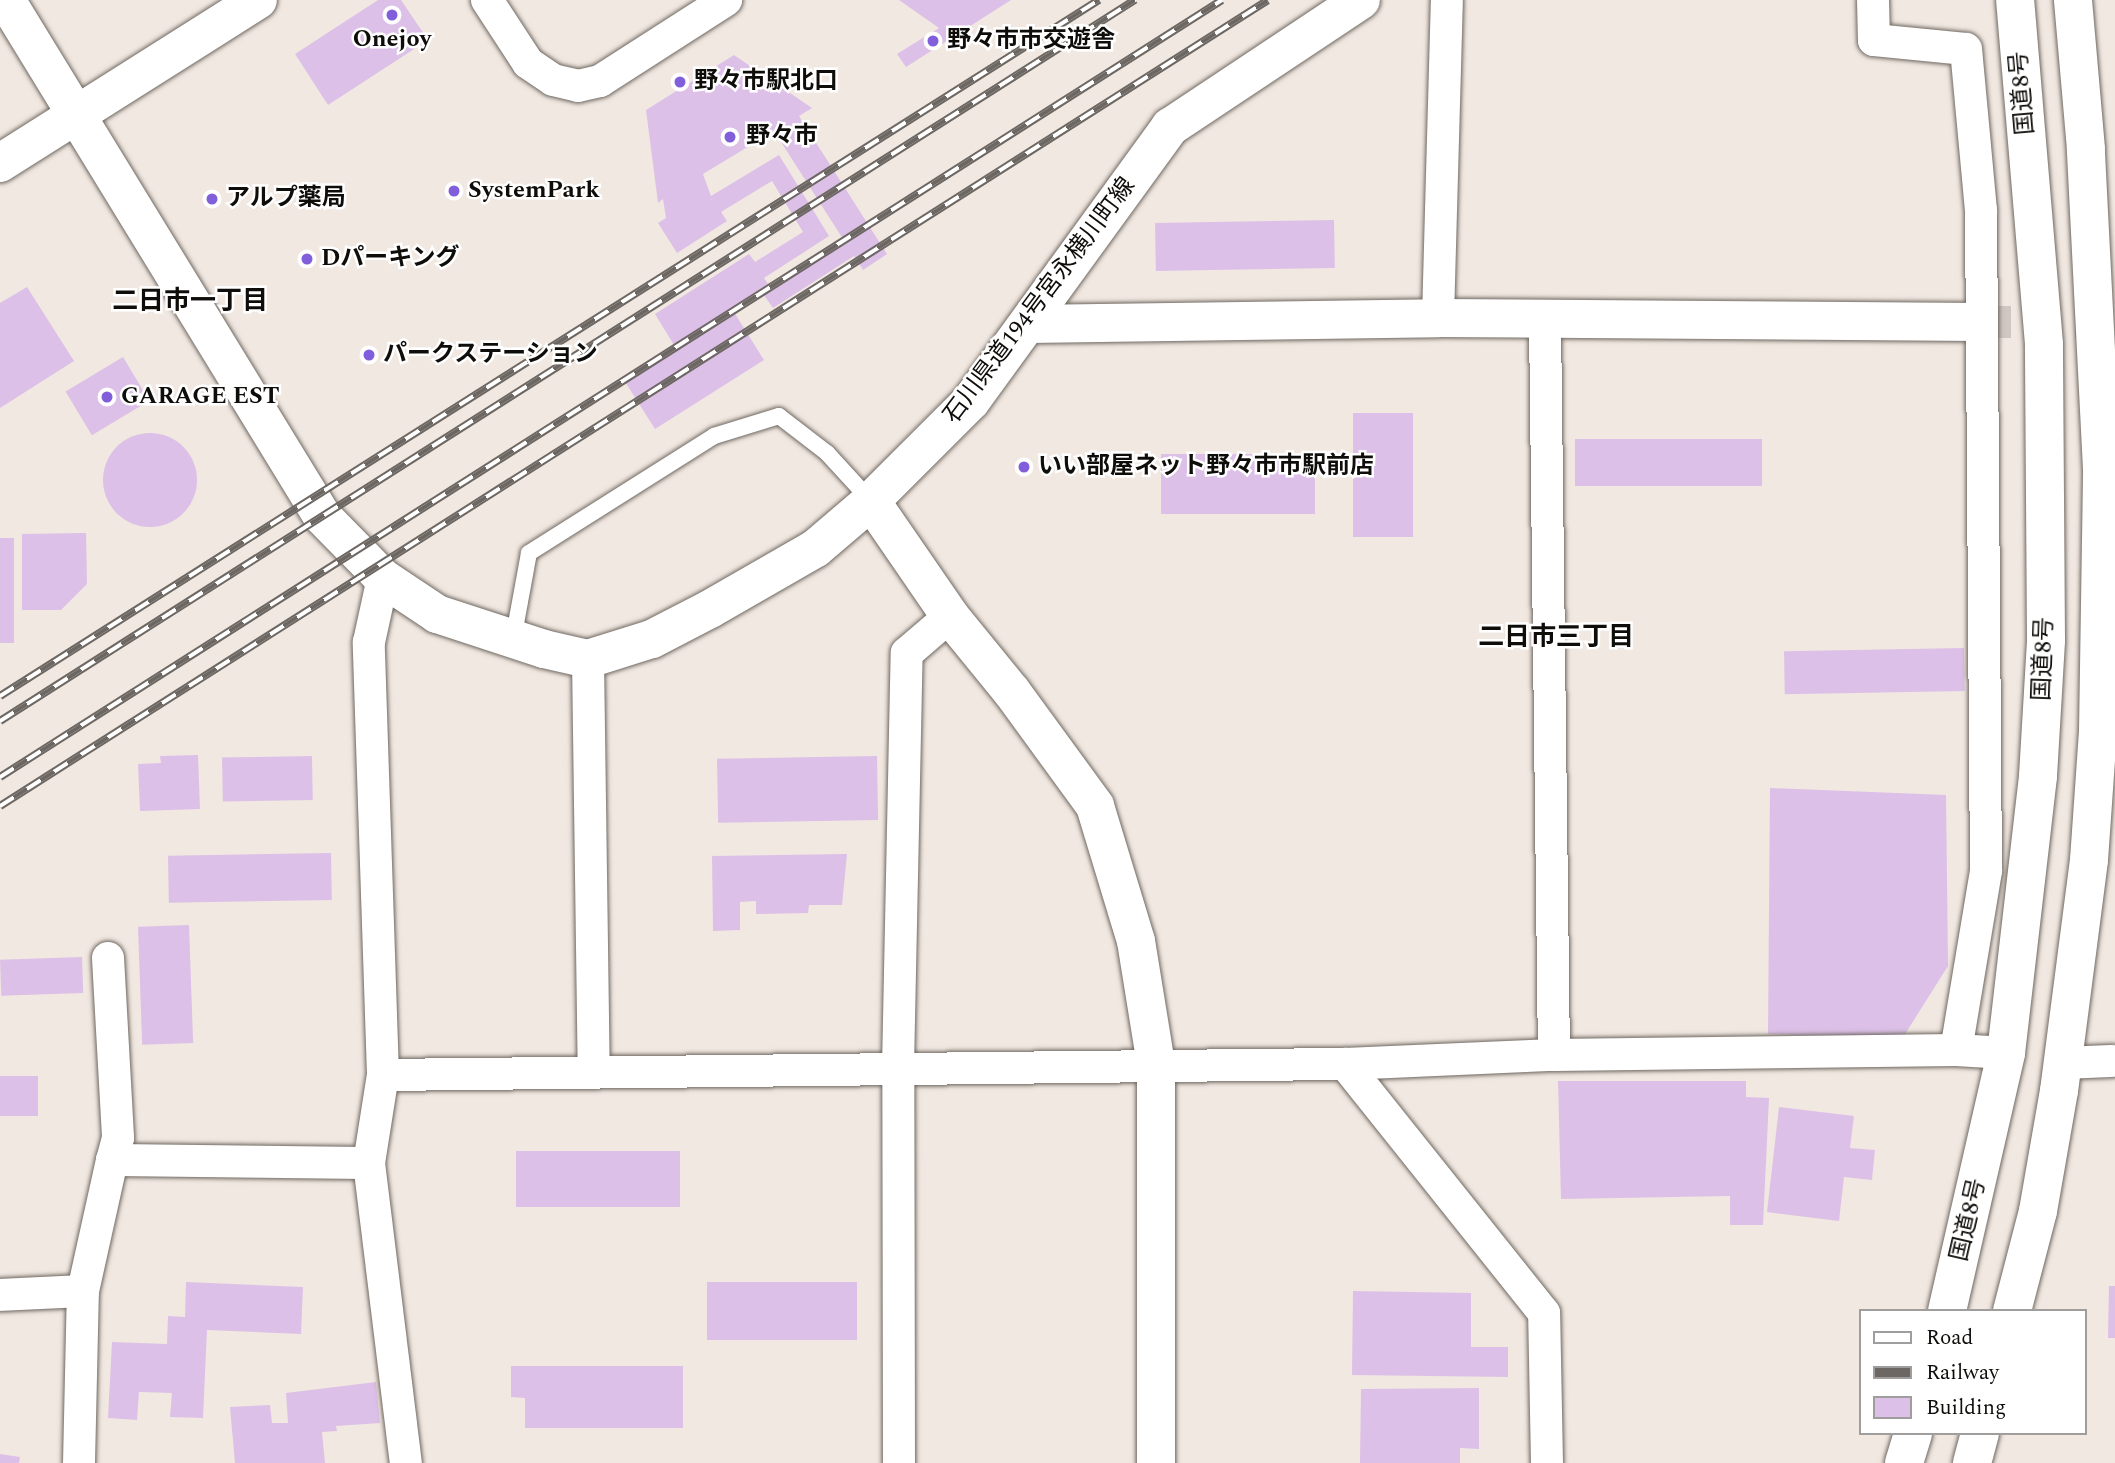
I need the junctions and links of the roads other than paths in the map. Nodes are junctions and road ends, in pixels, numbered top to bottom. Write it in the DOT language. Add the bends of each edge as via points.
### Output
graph roads {
  1 [pos="6,0"];
  2 [pos="258,0"];
  3 [pos="487,0"];
  4 [pos="726,0"];
  5 [pos="1361,0"];
  6 [pos="1447,0"];
  7 [pos="1873,0"];
  8 [pos="2015,0"];
  9 [pos="2073,0"];
  10 [pos="75,113"];
  11 [pos="0,163"];
  12 [pos="1438,318"];
  13 [pos="1545,321"];
  14 [pos="1979,322"];
  15 [pos="1029,324"];
  16 [pos="871,501"];
  17 [pos="383,578"];
  18 [pos="950,616"];
  19 [pos="513,640"];
  20 [pos="588,659"];
  21 [pos="108,958"];
  22 [pos="1956,1049"];
  23 [pos="2006,1053"];
  24 [pos="1554,1055"];
  25 [pos="2114,1055"];
  26 [pos="1156,1063"];
  27 [pos="2062,1063"];
  28 [pos="1345,1064"];
  29 [pos="898,1067"];
  30 [pos="594,1072"];
  31 [pos="383,1074"];
  32 [pos="112,1160"];
  33 [pos="369,1163"];
  34 [pos="83,1291"];
  35 [pos="0,1295"];
  36 [pos="1947,1309"];
  37 [pos="2013,1309"];
  38 [pos="1912,1435"];
  39 [pos="1979,1435"];
  40 [pos="79,1463"];
  41 [pos="406,1463"];
  42 [pos="899,1463"];
  43 [pos="1156,1463"];
  44 [pos="1547,1463"];
  45 [pos="1904,1463"];
  46 [pos="1972,1463"];
  1 -- 10 [label="main road"];
  2 -- 10 [label="main road"];
  3 -- 4 [label="street" via="528,63 553,80 578,86 600,81"];
  5 -- 15 [label="main road, 石川県道194号宮永横川町線" via="1170,127"];
  6 -- 12 [label="street"];
  7 -- 14 [label="street" via="1874,40 1966,48 1981,210"];
  8 -- 23 [label="main road, 国道8号" via="2044,344 2046,640 2038,776"];
  9 -- 27 [label="main road" via="2086,149 2102,469 2102,583 2089,860"];
  10 -- 11 [label="main road"];
  10 -- 17 [label="main road" via="321,516"];
  12 -- 13 [label="main road"];
  12 -- 15 [label="main road"];
  13 -- 14 [label="main road"];
  13 -- 24 [label="street"];
  14 -- 22 [label="street" via="1986,871"];
  15 -- 16 [label="main road, 石川県道194号宮永横川町線" via="971,401"];
  16 -- 18 [label="main road"];
  16 -- 19 [label="lane" via="827,453 779,416 714,436 529,553"];
  16 -- 20 [label="main road, 石川県道194号宮永横川町線" via="816,548 722,603 652,639"];
  17 -- 19 [label="main road" via="437,614"];
  17 -- 31 [label="street" via="369,642"];
  18 -- 26 [label="main road" via="1095,806 1136,941"];
  18 -- 29 [label="street" via="907,653"];
  19 -- 20 [label="main road"];
  20 -- 30 [label="street"];
  21 -- 32 [label="street" via="118,1138"];
  22 -- 23 [label="street"];
  22 -- 24 [label="street"];
  23 -- 36 [label="main road, 国道8号"];
  24 -- 28 [label="street"];
  25 -- 27 [label="street"];
  26 -- 28 [label="street"];
  26 -- 29 [label="street"];
  26 -- 43 [label="main road"];
  27 -- 37 [label="main road" via="2038,1211"];
  28 -- 44 [label="street" via="1544,1313"];
  29 -- 30 [label="street"];
  29 -- 42 [label="street"];
  30 -- 31 [label="street"];
  31 -- 33 [label="street"];
  32 -- 33 [label="street"];
  32 -- 34 [label="street"];
  33 -- 41 [label="street"];
  34 -- 35 [label="street"];
  34 -- 40 [label="street"];
  38 -- 45 [label="main road"];
  39 -- 46 [label="main road"];
}
